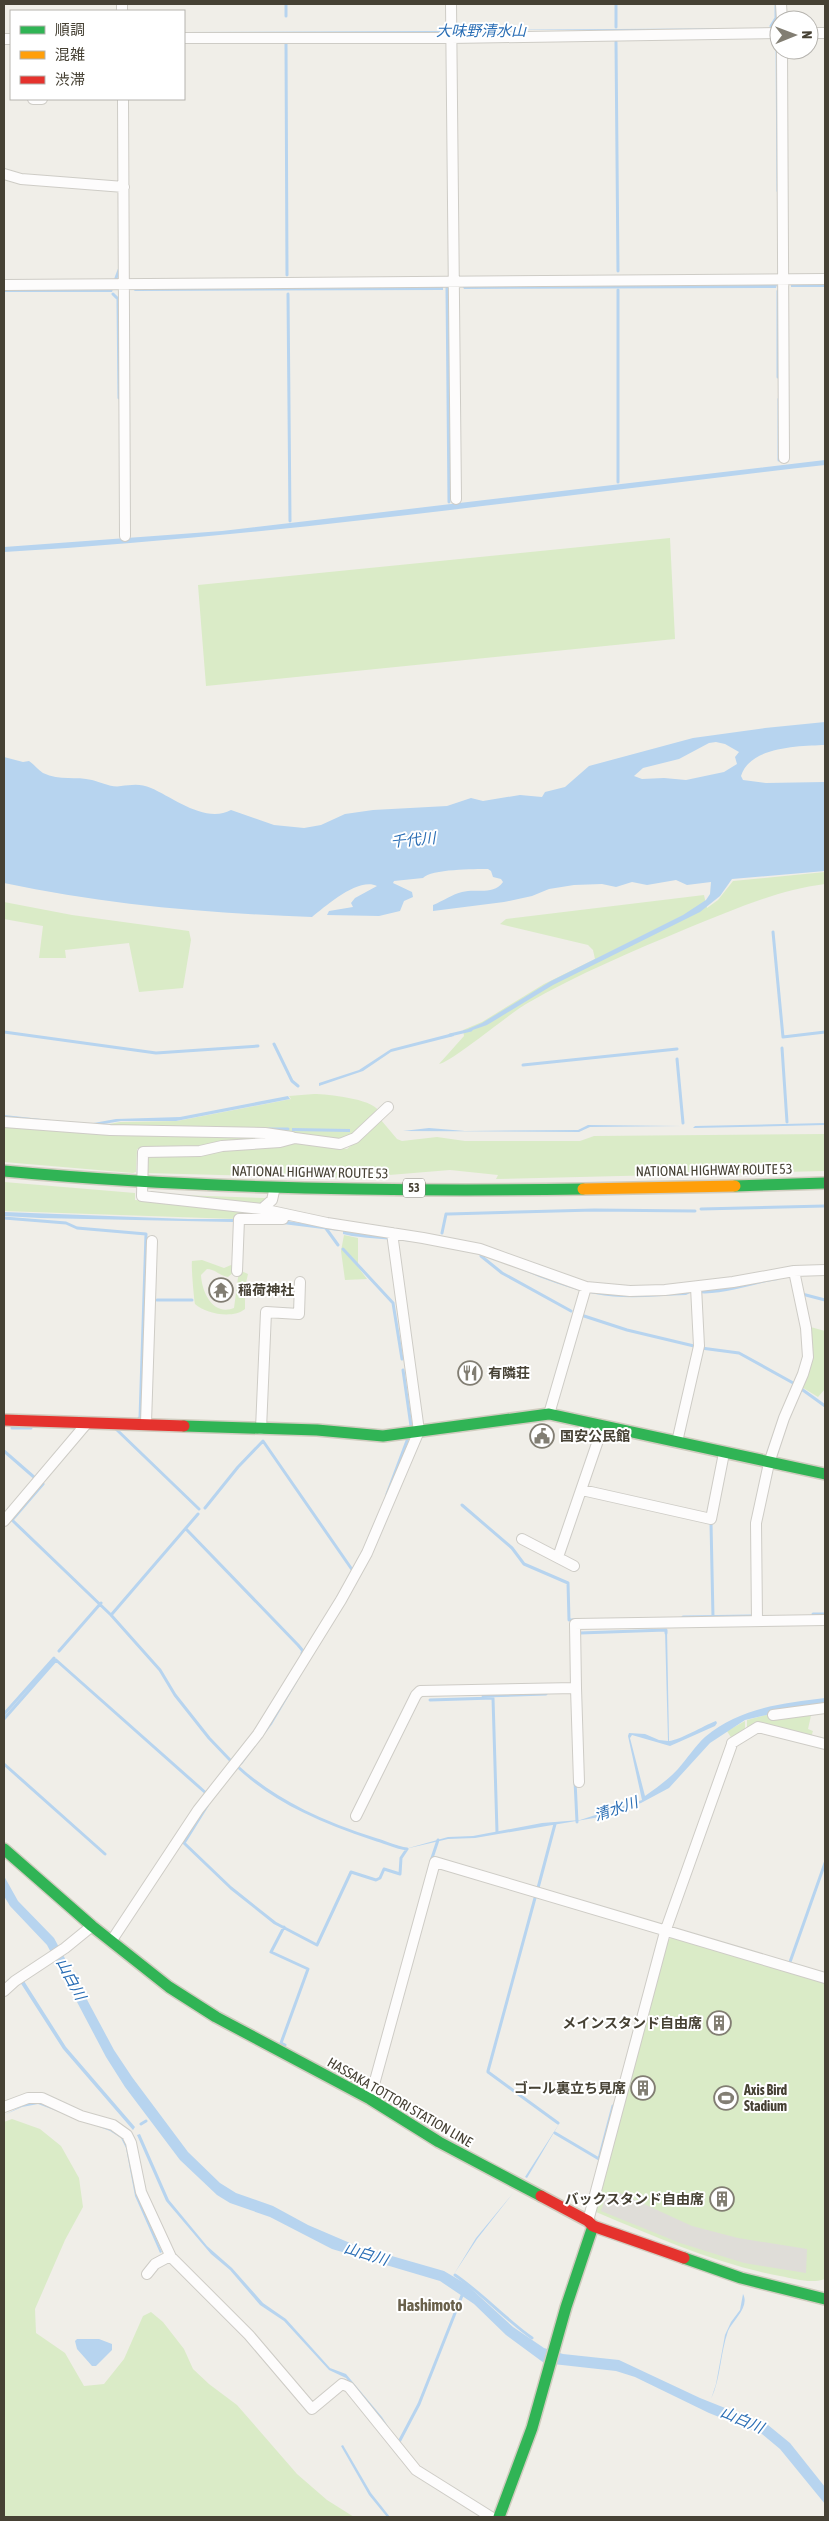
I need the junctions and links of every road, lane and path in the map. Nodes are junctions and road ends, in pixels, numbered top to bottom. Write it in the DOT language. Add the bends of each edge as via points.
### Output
graph roads {
  1 [pos="451,4"];
  2 [pos="769,33"];
  3 [pos="185,38"];
  4 [pos="451,38"];
  5 [pos="782,60"];
  6 [pos="123,100"];
  7 [pos="4,174"];
  8 [pos="124,187"];
  9 [pos="784,279"];
  10 [pos="825,279"];
  11 [pos="454,281"];
  12 [pos="4,285"];
  13 [pos="123,285"];
  14 [pos="784,458"];
  15 [pos="456,499"];
  16 [pos="126,536"];
  17 [pos="388,1107"];
  18 [pos="4,1122"];
  19 [pos="295,1138"];
  20 [pos="4,1172"];
  21 [pos="142,1183"];
  22 [pos="825,1183"];
  23 [pos="275,1187"];
  24 [pos="262,1209"];
  25 [pos="317,1221"];
  26 [pos="392,1233"];
  27 [pos="152,1241"];
  28 [pos="825,1270"];
  29 [pos="237,1271"];
  30 [pos="794,1271"];
  31 [pos="300,1282"];
  32 [pos="586,1287"];
  33 [pos="696,1287"];
  34 [pos="548,1414"];
  35 [pos="4,1420"];
  36 [pos="88,1423"];
  37 [pos="146,1423"];
  38 [pos="603,1426"];
  39 [pos="261,1429"];
  40 [pos="419,1431"];
  41 [pos="677,1442"];
  42 [pos="724,1453"];
  43 [pos="769,1463"];
  44 [pos="825,1474"];
  45 [pos="582,1490"];
  46 [pos="4,1521"];
  47 [pos="522,1539"];
  48 [pos="558,1557"];
  49 [pos="574,1566"];
  50 [pos="825,1620"];
  51 [pos="757,1621"];
  52 [pos="576,1688"];
  53 [pos="825,1708"];
  54 [pos="773,1715"];
  55 [pos="825,1744"];
  56 [pos="579,1782"];
  57 [pos="356,1816"];
  58 [pos="4,1849"];
  59 [pos="92,1926"];
  60 [pos="665,1932"];
  61 [pos="112,1940"];
  62 [pos="825,1978"];
  63 [pos="4,1991"];
  64 [pos="370,2099"];
  65 [pos="4,2107"];
  66 [pos="590,2224"];
  67 [pos="170,2256"];
  68 [pos="147,2274"];
  69 [pos="825,2299"];
  70 [pos="491,2517"];
  71 [pos="500,2517"];
  1 -- 4 [label="street"];
  2 -- 4 [label="street"];
  3 -- 4 [label="street"];
  4 -- 11 [label="street"];
  5 -- 9 [label="street"];
  6 -- 8 [label="street"];
  7 -- 8 [label="street" via="21,179"];
  8 -- 13 [label="street"];
  9 -- 10 [label="street"];
  9 -- 11 [label="street"];
  9 -- 14 [label="street"];
  11 -- 13 [label="street"];
  11 -- 15 [label="street"];
  12 -- 13 [label="street"];
  13 -- 16 [label="street"];
  17 -- 19 [label="street" via="355,1138 340,1144"];
  18 -- 19 [label="street"];
  19 -- 21 [label="street" via="200,1151 143,1152"];
  20 -- 21 [label="main road, NATIONAL HIGHWAY ROUTE 53 / 53"];
  21 -- 23 [label="main road, NATIONAL HIGHWAY ROUTE 53 / 53"];
  21 -- 24 [label="street" via="142,1196"];
  22 -- 23 [label="main road, NATIONAL HIGHWAY ROUTE 53 / 53" via="500,1189"];
  23 -- 24 [label="street" via="272,1200"];
  24 -- 25 [label="street"];
  25 -- 26 [label="street"];
  25 -- 29 [label="street" via="241,1218"];
  26 -- 32 [label="street" via="480,1249"];
  26 -- 40 [label="street"];
  27 -- 37 [label="street"];
  28 -- 30 [label="street"];
  30 -- 33 [label="street"];
  30 -- 43 [label="street" via="806,1328 808,1357"];
  31 -- 39 [label="street" via="299,1314 266,1312"];
  32 -- 33 [label="street" via="630,1291"];
  32 -- 34 [label="street"];
  33 -- 41 [label="street" via="699,1346"];
  34 -- 38 [label="main road"];
  34 -- 40 [label="main road"];
  35 -- 36 [label="main road"];
  36 -- 37 [label="main road"];
  36 -- 46 [label="street"];
  37 -- 39 [label="main road"];
  38 -- 41 [label="main road"];
  38 -- 45 [label="street"];
  39 -- 40 [label="main road" via="383,1436"];
  40 -- 61 [label="street" via="367,1553 341,1600 258,1734 198,1810"];
  41 -- 42 [label="main road"];
  42 -- 43 [label="main road"];
  42 -- 45 [label="street" via="712,1519"];
  43 -- 44 [label="main road"];
  43 -- 51 [label="street" via="756,1523"];
  45 -- 48 [label="street"];
  47 -- 48 [label="street"];
  48 -- 49 [label="street"];
  50 -- 51 [label="street"];
  51 -- 52 [label="street" via="575,1624"];
  52 -- 56 [label="street"];
  52 -- 57 [label="street" via="420,1691"];
  53 -- 54 [label="street"];
  55 -- 60 [label="street" via="758,1727 732,1743"];
  58 -- 59 [label="main road, HASSAKA TOTTORI STATION LINE"];
  59 -- 61 [label="main road, HASSAKA TOTTORI STATION LINE"];
  59 -- 63 [label="street"];
  60 -- 62 [label="street"];
  60 -- 64 [label="street" via="436,1862"];
  60 -- 66 [label="street"];
  61 -- 64 [label="main road, HASSAKA TOTTORI STATION LINE" via="168,1987 216,2017"];
  64 -- 66 [label="main road, HASSAKA TOTTORI STATION LINE" via="439,2142"];
  65 -- 67 [label="street" via="28,2098 42,2098 81,2116 113,2125 127,2135 141,2192"];
  66 -- 69 [label="main road, HASSAKA TOTTORI STATION LINE" via="740,2278"];
  66 -- 71 [label="main road" via="550,2369"];
  67 -- 68 [label="street" via="155,2264"];
  67 -- 70 [label="street" via="249,2335 312,2409 342,2384 349,2387 416,2470"];
}
